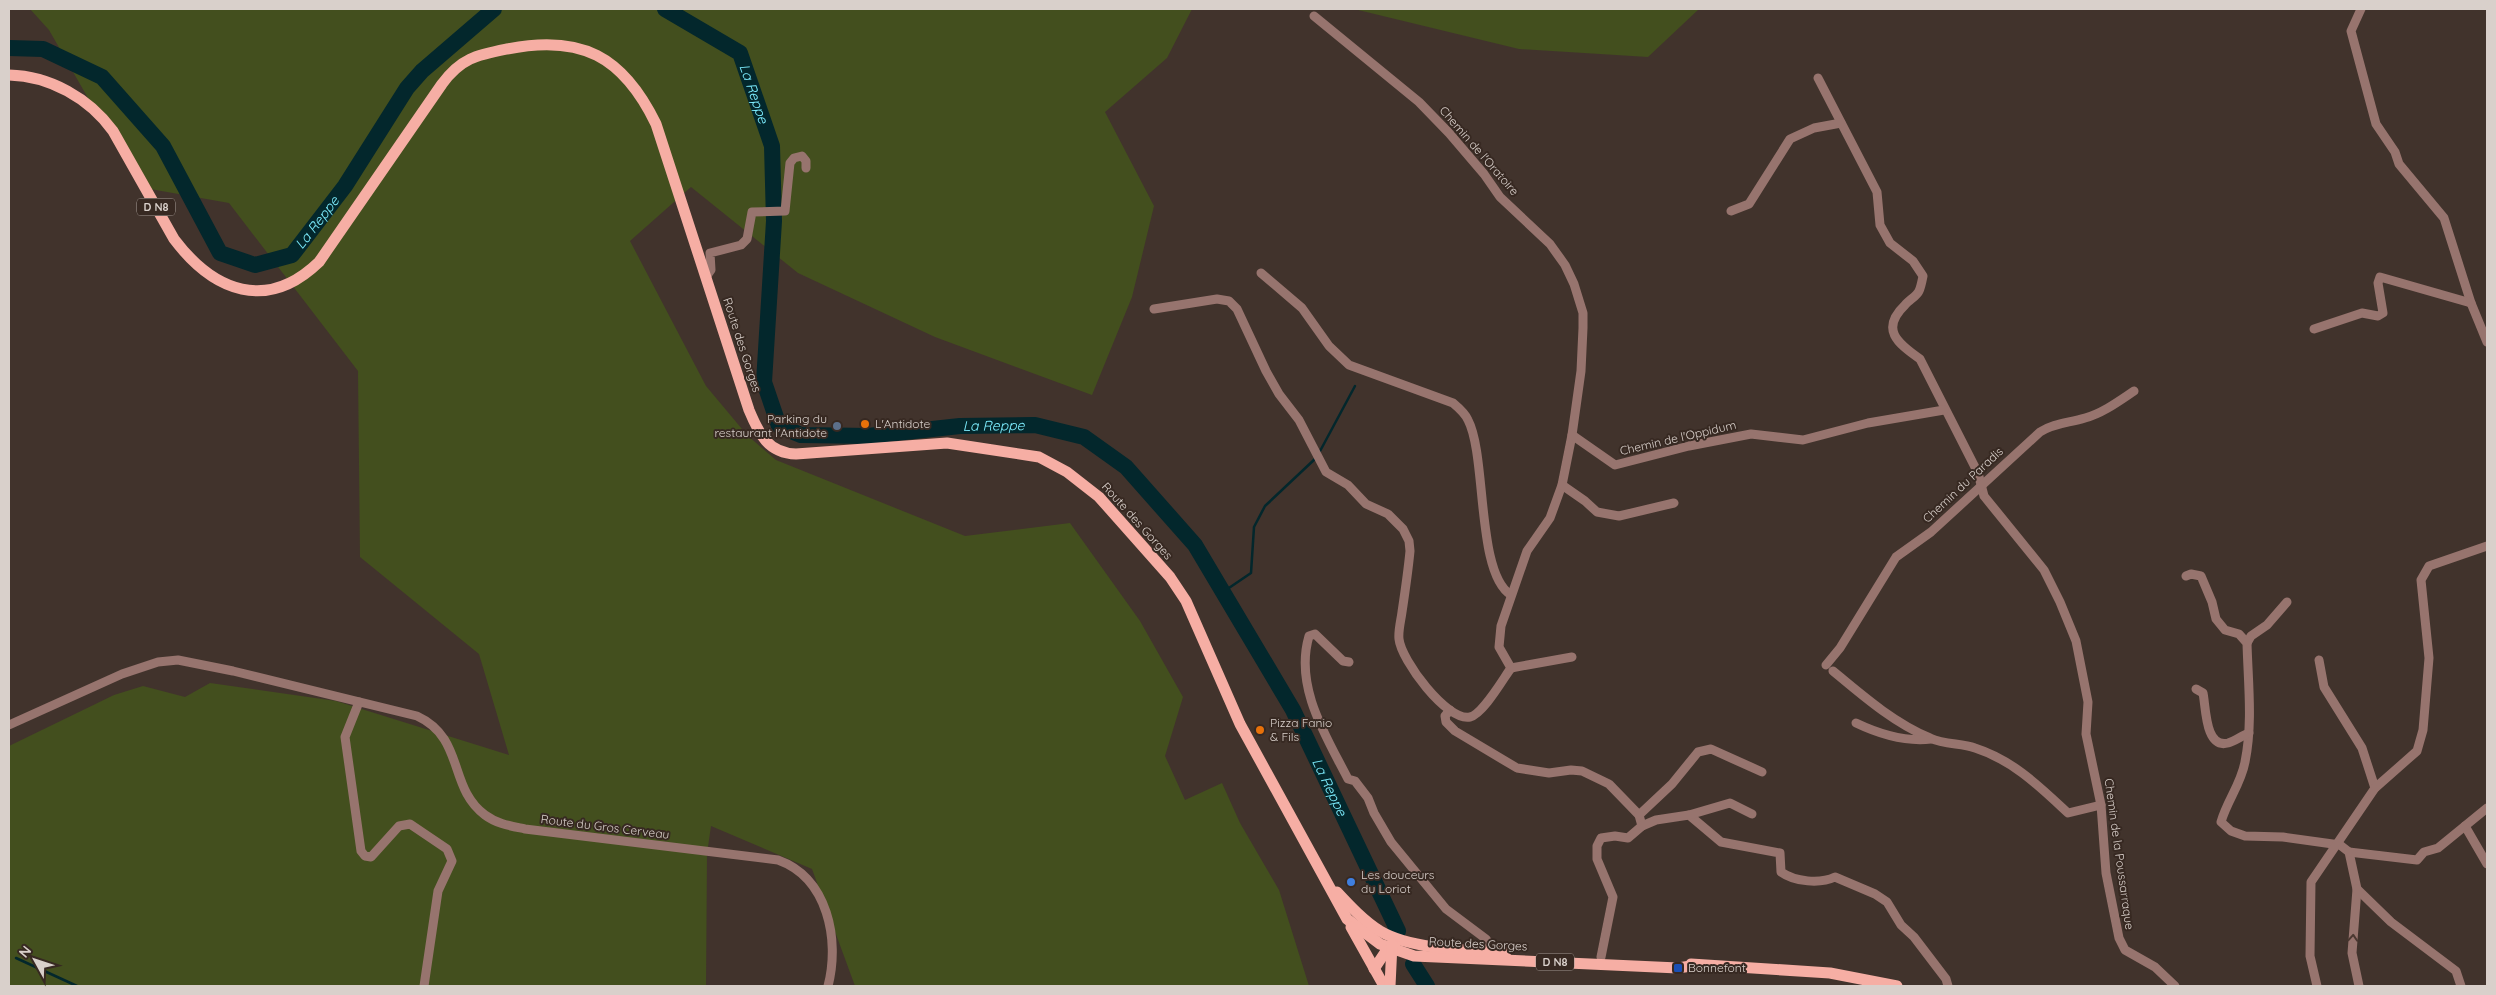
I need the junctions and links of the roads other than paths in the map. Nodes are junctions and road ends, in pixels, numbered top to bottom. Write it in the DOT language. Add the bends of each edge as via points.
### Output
graph roads {
  1 [pos="2361,9"];
  2 [pos="1314,16"];
  3 [pos="9,75"];
  4 [pos="1818,78"];
  5 [pos="1841,123"];
  6 [pos="806,168"];
  7 [pos="1731,211"];
  8 [pos="1261,273"];
  9 [pos="706,277"];
  10 [pos="2471,303"];
  11 [pos="1154,309"];
  12 [pos="2314,329"];
  13 [pos="2487,342"];
  14 [pos="2134,391"];
  15 [pos="1944,410"];
  16 [pos="1572,435"];
  17 [pos="1562,485"];
  18 [pos="1980,485"];
  19 [pos="1674,503"];
  20 [pos="2487,546"];
  21 [pos="2186,576"];
  22 [pos="1512,595"];
  23 [pos="2287,602"];
  24 [pos="2247,643"];
  25 [pos="1572,657"];
  26 [pos="2319,660"];
  27 [pos="1349,662"];
  28 [pos="1511,668"];
  29 [pos="2196,689"];
  30 [pos="360,702"];
  31 [pos="1450,710"];
  32 [pos="1856,723"];
  33 [pos="9,725"];
  34 [pos="2249,733"];
  35 [pos="1931,739"];
  36 [pos="1762,772"];
  37 [pos="2375,788"];
  38 [pos="2101,805"];
  39 [pos="2487,808"];
  40 [pos="1752,814"];
  41 [pos="1639,815"];
  42 [pos="1690,815"];
  43 [pos="1642,826"];
  44 [pos="2465,826"];
  45 [pos="2336,844"];
  46 [pos="2350,852"];
  47 [pos="2487,864"];
  48 [pos="1324,875"];
  49 [pos="2357,889"];
  50 [pos="1347,919"];
  51 [pos="1391,945"];
  52 [pos="1494,951"];
  53 [pos="1414,956"];
  54 [pos="1601,956"];
  55 [pos="1697,965"];
  56 [pos="1374,968"];
  57 [pos="1391,970"];
  58 [pos="424,986"];
  59 [pos="828,986"];
  60 [pos="1384,986"];
  61 [pos="1390,986"];
  62 [pos="1897,986"];
  63 [pos="1948,986"];
  64 [pos="2175,986"];
  65 [pos="2317,986"];
  66 [pos="2359,986"];
  67 [pos="2461,986"];
  1 -- 10 [label="street" via="2351,31 2376,124 2395,152 2399,164 2444,218"];
  2 -- 16 [label="street, Chemin de l'Oratoire" via="1419,102 1449,133 1500,197 1550,244 1565,265 1574,284 1583,321 1581,371"];
  3 -- 9 [label="main road, Route des Gorges / D N8" via="26,75 45,81 86,102 103,118 174,238 201,270 218,282 253,291 270,290 304,276 320,262 458,65 482,54 517,47 565,44 588,50 612,64 647,106 656,124"];
  4 -- 5 [label="street, Chemin de la Poussarraque"];
  5 -- 7 [label="street" via="1814,128 1790,139 1749,204"];
  5 -- 15 [label="street, Chemin de la Poussarraque" via="1877,192 1880,225 1890,243 1913,261 1923,276 1919,293 1893,318 1892,327 1902,347 1920,359"];
  6 -- 9 [label="street" via="802,156 794,158 790,163 784,211 752,212 747,239 741,245 710,253 712,265"];
  8 -- 22 [label="street" via="1302,308 1329,346 1349,365 1453,403 1462,410 1469,420 1476,446 1482,509 1496,573 1502,589"];
  9 -- 48 [label="main road, Route des Gorges / D N8" via="752,417 762,437 778,451 796,454 947,444 1028,453 1051,461 1099,497 1178,588 1240,724"];
  10 -- 12 [label="street" via="2380,277 2378,283 2383,312 2378,316 2362,313"];
  10 -- 13 [label="street"];
  11 -- 31 [label="street" via="1229,300 1237,309 1266,371 1326,472 1348,486 1366,504 1388,514 1404,529 1410,551 1398,638 1404,657 1422,684"];
  14 -- 18 [label="street, Chemin du Paradis" via="2087,418 2049,426"];
  15 -- 16 [label="street, Chemin de l'Oppidum" via="1868,423 1803,440 1750,434 1615,465"];
  15 -- 18 [label="street, Chemin de la Poussarraque" via="1978,473"];
  16 -- 17 [label="street, Chemin de l'Oratoire"];
  17 -- 19 [label="street" via="1586,500 1597,512 1619,516"];
  17 -- 22 [label="street, Chemin de l'Oratoire" via="1550,518 1527,551"];
  18 -- 35 [label="street, Chemin du Paradis" via="1932,532 1896,557 1830,668 1876,706"];
  18 -- 38 [label="street, Chemin de la Poussarraque" via="1984,496 2044,570 2076,641 2088,702 2086,734"];
  20 -- 37 [label="street" via="2429,566 2421,580 2429,658 2423,730 2417,751"];
  21 -- 24 [label="street" via="2201,576 2216,619 2225,630 2239,634"];
  22 -- 28 [label="street, Chemin de l'Oratoire" via="1501,626 1499,646"];
  23 -- 24 [label="street"];
  24 -- 34 [label="street"];
  25 -- 28 [label="street"];
  26 -- 37 [label="street" via="2324,687 2362,748"];
  27 -- 52 [label="street" via="1343,661 1315,634 1309,636 1306,664 1314,713 1348,779 1355,781 1368,798 1391,842 1446,909 1486,939"];
  28 -- 31 [label="street" via="1480,711 1470,717"];
  29 -- 34 [label="street" via="2203,693 2211,736 2218,742 2228,743"];
  30 -- 33 [label="street, Route du Gros Cerveau" via="178,660 158,662 122,674"];
  30 -- 58 [label="street" via="345,737 360,851 371,857 399,826 410,824 447,849 452,861 438,891"];
  30 -- 59 [label="street, Route du Gros Cerveau" via="417,716 432,723 445,738 474,805 486,816 503,824 789,864 814,889 829,922 833,949"];
  31 -- 41 [label="street" via="1445,716 1446,722 1455,731 1504,762 1517,768 1549,773 1582,771 1615,788"];
  32 -- 35 [label="street" via="1897,737"];
  34 -- 45 [label="street" via="2245,763 2221,822 2244,836"];
  35 -- 38 [label="street" via="1992,753 2030,777 2068,813"];
  36 -- 41 [label="street" via="1711,749 1698,752 1672,784"];
  37 -- 45 [label="street"];
  38 -- 64 [label="street, Chemin de la Poussarraque" via="2106,873 2119,938 2125,950 2155,967"];
  39 -- 44 [label="street"];
  40 -- 42 [label="street" via="1730,803"];
  41 -- 43 [label="street"];
  42 -- 43 [label="street" via="1656,820"];
  42 -- 63 [label="street" via="1721,842 1780,853 1782,872 1787,876 1821,882 1835,877 1875,894 1887,902"];
  43 -- 54 [label="street" via="1628,838 1601,838 1597,846 1599,867 1613,897"];
  44 -- 46 [label="street" via="2417,860"];
  44 -- 47 [label="street"];
  45 -- 46 [label="street"];
  45 -- 65 [label="street" via="2312,882 2310,956"];
  46 -- 49 [label="street"];
  48 -- 50 [label="main road, Route des Gorges / D N8"];
  48 -- 51 [label="main road, Route des Gorges / D N8"];
  66 -- 49 [label="street, one-way" via="2352,953"];
  49 -- 67 [label="street" via="2391,922 2456,971"];
  50 -- 51 [label="main road, Route des Gorges / D N8" via="1360,931"];
  50 -- 56 [label="main road"];
  51 -- 52 [label="main road, Route des Gorges / D N8" via="1452,953"];
  51 -- 53 [label="main road, Route des Gorges / D N8"];
  51 -- 56 [label="main road"];
  51 -- 57 [label="main road"];
  52 -- 54 [label="main road, Route des Gorges / D N8"];
  53 -- 55 [label="main road, Route des Gorges / D N8" via="1678,968"];
  53 -- 57 [label="main road"];
  54 -- 55 [label="main road, Route des Gorges / D N8"];
  55 -- 62 [label="main road, Route des Gorges / D N8" via="1830,973"];
  56 -- 60 [label="main road"];
  57 -- 61 [label="main road"];
}
